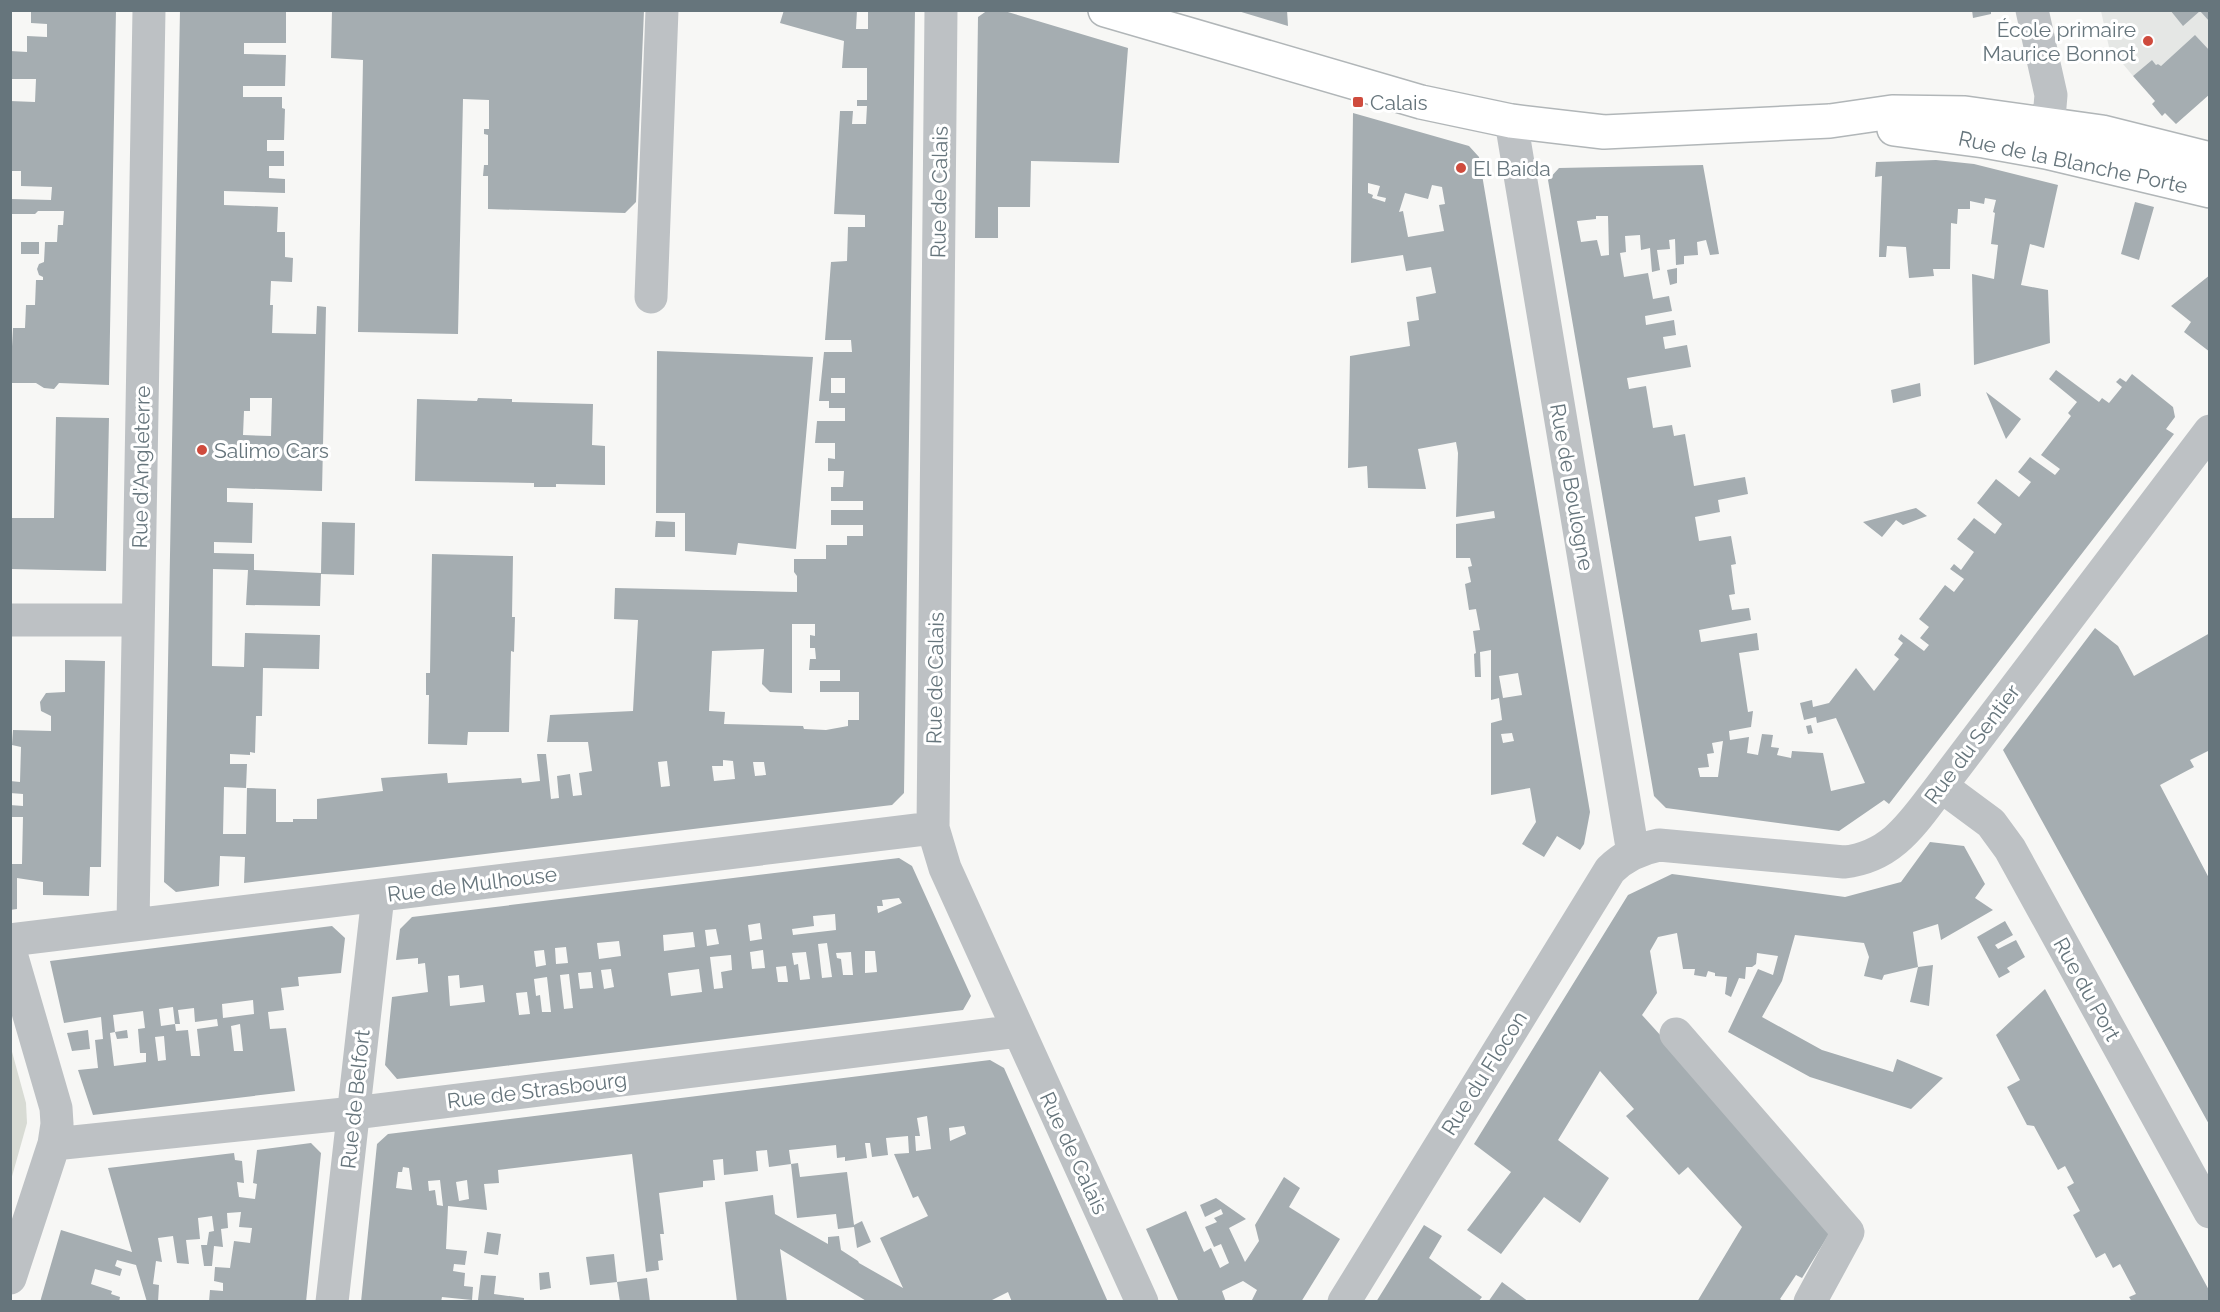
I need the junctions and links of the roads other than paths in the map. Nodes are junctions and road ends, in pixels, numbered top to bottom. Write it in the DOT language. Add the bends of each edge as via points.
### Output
graph roads {
  1 [pos="149,10"];
  2 [pos="662,10"];
  3 [pos="941,10"];
  4 [pos="2032,10"];
  5 [pos="1107,11"];
  6 [pos="1510,121"];
  7 [pos="2048,138"];
  8 [pos="2210,159"];
  9 [pos="2210,192"];
  10 [pos="651,297"];
  11 [pos="2210,431"];
  12 [pos="10,620"];
  13 [pos="138,620"];
  14 [pos="1941,786"];
  15 [pos="933,828"];
  16 [pos="1633,853"];
  17 [pos="378,896"];
  18 [pos="133,924"];
  19 [pos="10,940"];
  20 [pos="10,950"];
  21 [pos="1018,1031"];
  22 [pos="1676,1034"];
  23 [pos="354,1113"];
  24 [pos="54,1144"];
  25 [pos="2210,1212"];
  26 [pos="11,1280"];
  27 [pos="332,1302"];
  28 [pos="1142,1302"];
  29 [pos="1344,1302"];
  30 [pos="1810,1302"];
  1 -- 13 [label="street, Rue d'Angleterre"];
  2 -- 10 [label="street"];
  3 -- 15 [label="street, Rue de Calais"];
  4 -- 7 [label="street" via="2052,95"];
  5 -- 6 [label="main road, Rue de la Blanche Porte" via="1411,99"];
  6 -- 7 [label="main road, Rue de la Blanche Porte" via="1604,132 1830,121 1892,112 1940,111 1992,115"];
  6 -- 16 [label="street, Rue de Boulogne"];
  7 -- 8 [label="main road, Rue de la Blanche Porte" via="2122,137"];
  7 -- 9 [label="main road, Rue de la Blanche Porte"];
  11 -- 14 [label="street, Rue du Sentier"];
  12 -- 13 [label="street"];
  13 -- 18 [label="street, Rue d'Angleterre"];
  14 -- 16 [label="street, Rue du Sentier" via="1898,839 1859,860 1824,861 1659,845"];
  14 -- 25 [label="street, Rue du Port" via="1991,824 2010,849"];
  15 -- 17 [label="street, Rue de Mulhouse"];
  15 -- 21 [label="street, Rue de Calais" via="945,868"];
  16 -- 29 [label="street, Rue du Flocon" via="1621,859 1602,881"];
  17 -- 18 [label="street, Rue de Mulhouse"];
  17 -- 23 [label="street, Rue de Belfort"];
  18 -- 19 [label="street, Rue de Mulhouse"];
  20 -- 24 [label="street" via="56,1108"];
  21 -- 23 [label="street, Rue de Strasbourg"];
  21 -- 28 [label="street, Rue de Calais"];
  22 -- 30 [label="street" via="1848,1232"];
  23 -- 24 [label="street, Rue de Strasbourg"];
  23 -- 27 [label="street, Rue de Belfort"];
  24 -- 26 [label="street"];
}
